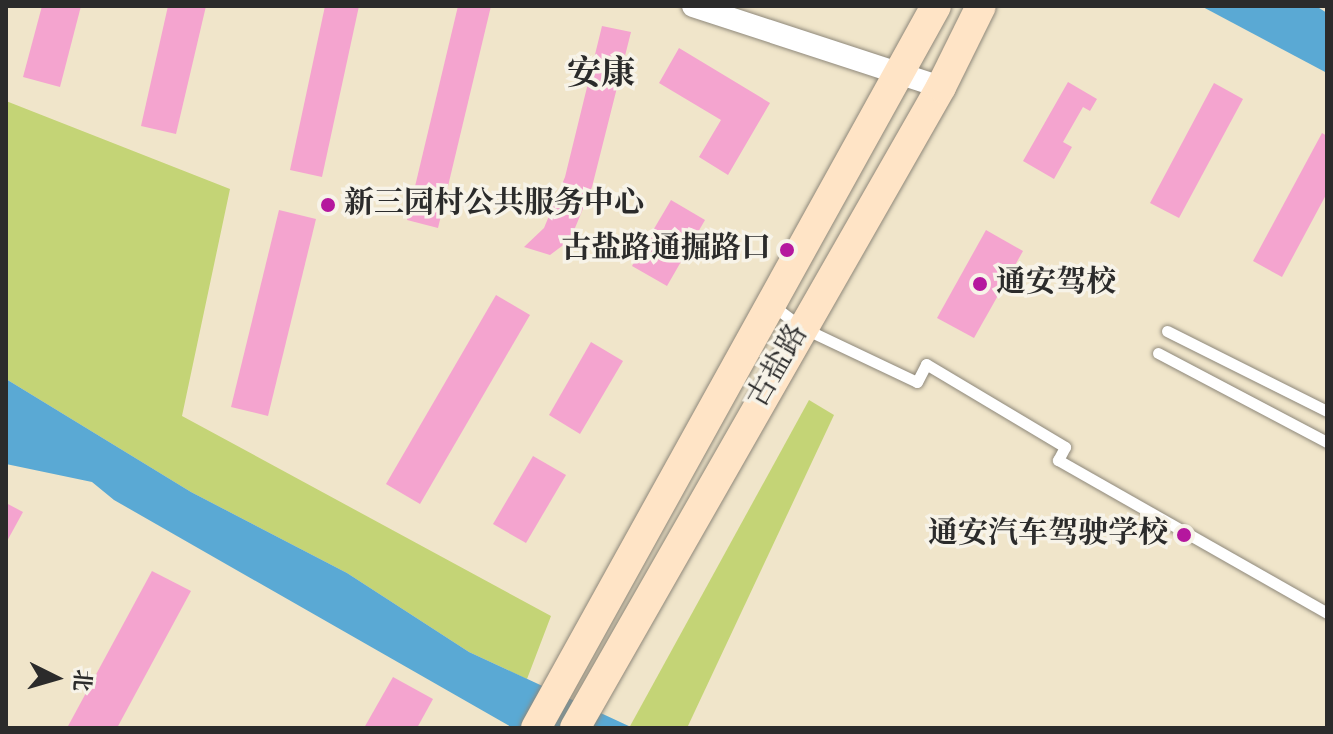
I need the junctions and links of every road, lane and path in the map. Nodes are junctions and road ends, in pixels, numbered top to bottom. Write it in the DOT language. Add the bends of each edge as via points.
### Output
graph roads {
  1 [pos="693,6"];
  2 [pos="936,6"];
  3 [pos="981,6"];
  4 [pos="902,72"];
  5 [pos="941,87"];
  6 [pos="772,305"];
  7 [pos="801,327"];
  8 [pos="1167,331"];
  9 [pos="1158,353"];
  10 [pos="1327,411"];
  11 [pos="1327,442"];
  12 [pos="1327,613"];
  13 [pos="536,728"];
  14 [pos="575,728"];
  1 -- 4 [label="street"];
  2 -- 4 [label="street, 古盐路"];
  3 -- 5 [label="street, 古盐路"];
  4 -- 5 [label="street"];
  4 -- 6 [label="street, 古盐路"];
  5 -- 7 [label="street, 古盐路"];
  6 -- 7 [label="lane"];
  6 -- 13 [label="street, 古盐路"];
  7 -- 12 [label="lane" via="917,382 926,364 1065,447 1058,460"];
  7 -- 14 [label="street, 古盐路"];
  8 -- 10 [label="lane"];
  9 -- 11 [label="lane"];
}
